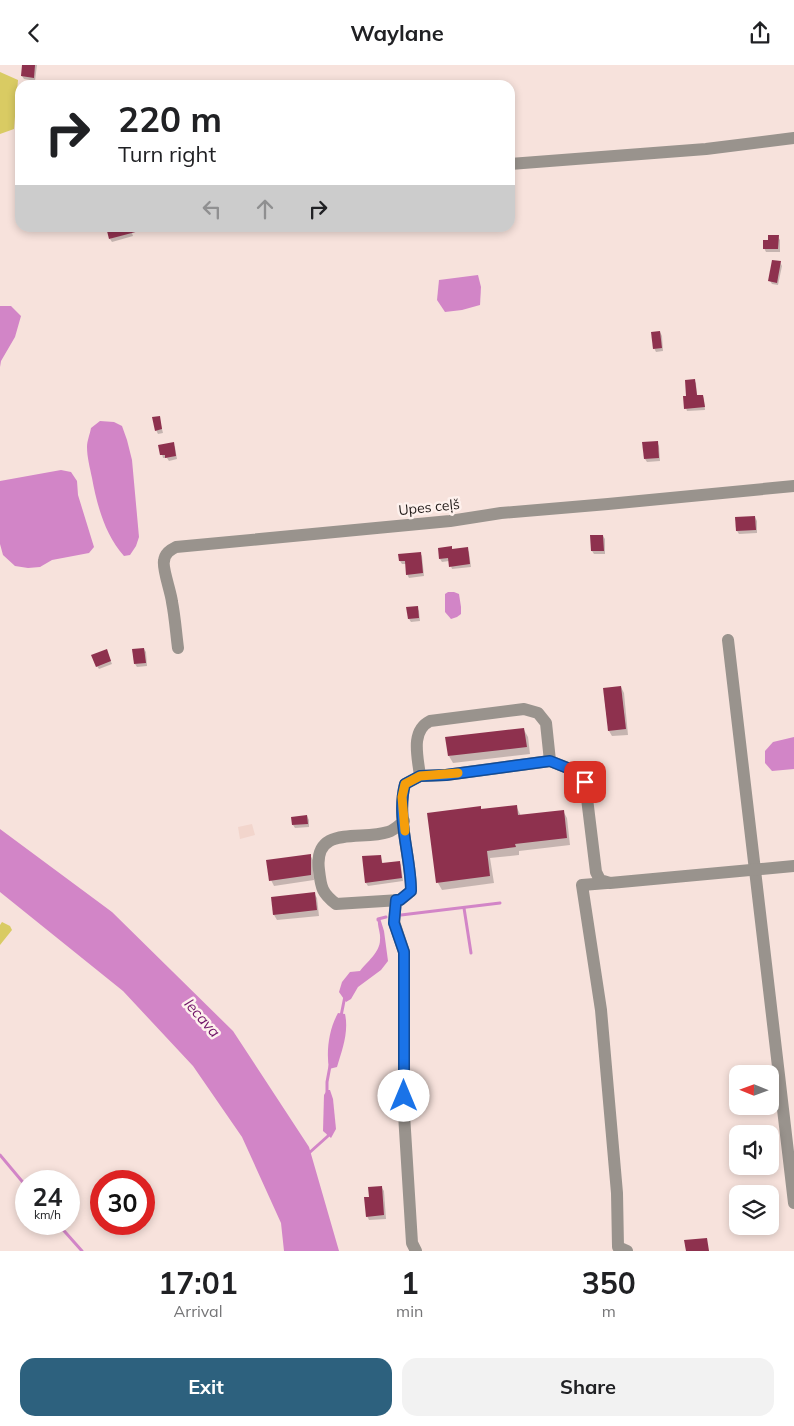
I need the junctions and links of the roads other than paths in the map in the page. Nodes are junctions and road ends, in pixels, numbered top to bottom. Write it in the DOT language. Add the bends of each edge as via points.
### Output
graph roads {
  1 [pos="794,138"];
  2 [pos="515,164"];
  3 [pos="794,486"];
  4 [pos="728,640"];
  5 [pos="178,648"];
  6 [pos="550,761"];
  7 [pos="420,776"];
  8 [pos="404,821"];
  9 [pos="794,866"];
  10 [pos="755,871"];
  11 [pos="610,883"];
  12 [pos="396,900"];
  13 [pos="794,1203"];
  14 [pos="416,1251"];
  15 [pos="627,1251"];
  1 -- 2 [label="street" via="706,149"];
  3 -- 5 [label="street, Upes ceļš" via="176,547 165,556 163,568"];
  4 -- 10 [label="street"];
  6 -- 7 [label="street"];
  6 -- 7 [label="street" via="546,723 538,713 524,709 425,724 416,744"];
  6 -- 11 [label="street" via="580,773 585,782 596,872 600,880"];
  7 -- 8 [label="street" via="405,784 402,797"];
  8 -- 12 [label="street" via="411,891"];
  8 -- 12 [label="street" via="388,833 329,840 321,847 318,860 325,895 336,904"];
  9 -- 10 [label="street"];
  10 -- 11 [label="street"];
  10 -- 13 [label="street"];
  11 -- 15 [label="street" via="582,885 600,1010 618,1247"];
  12 -- 14 [label="street" via="394,923 404,952 404,1114 412,1243"];
}
